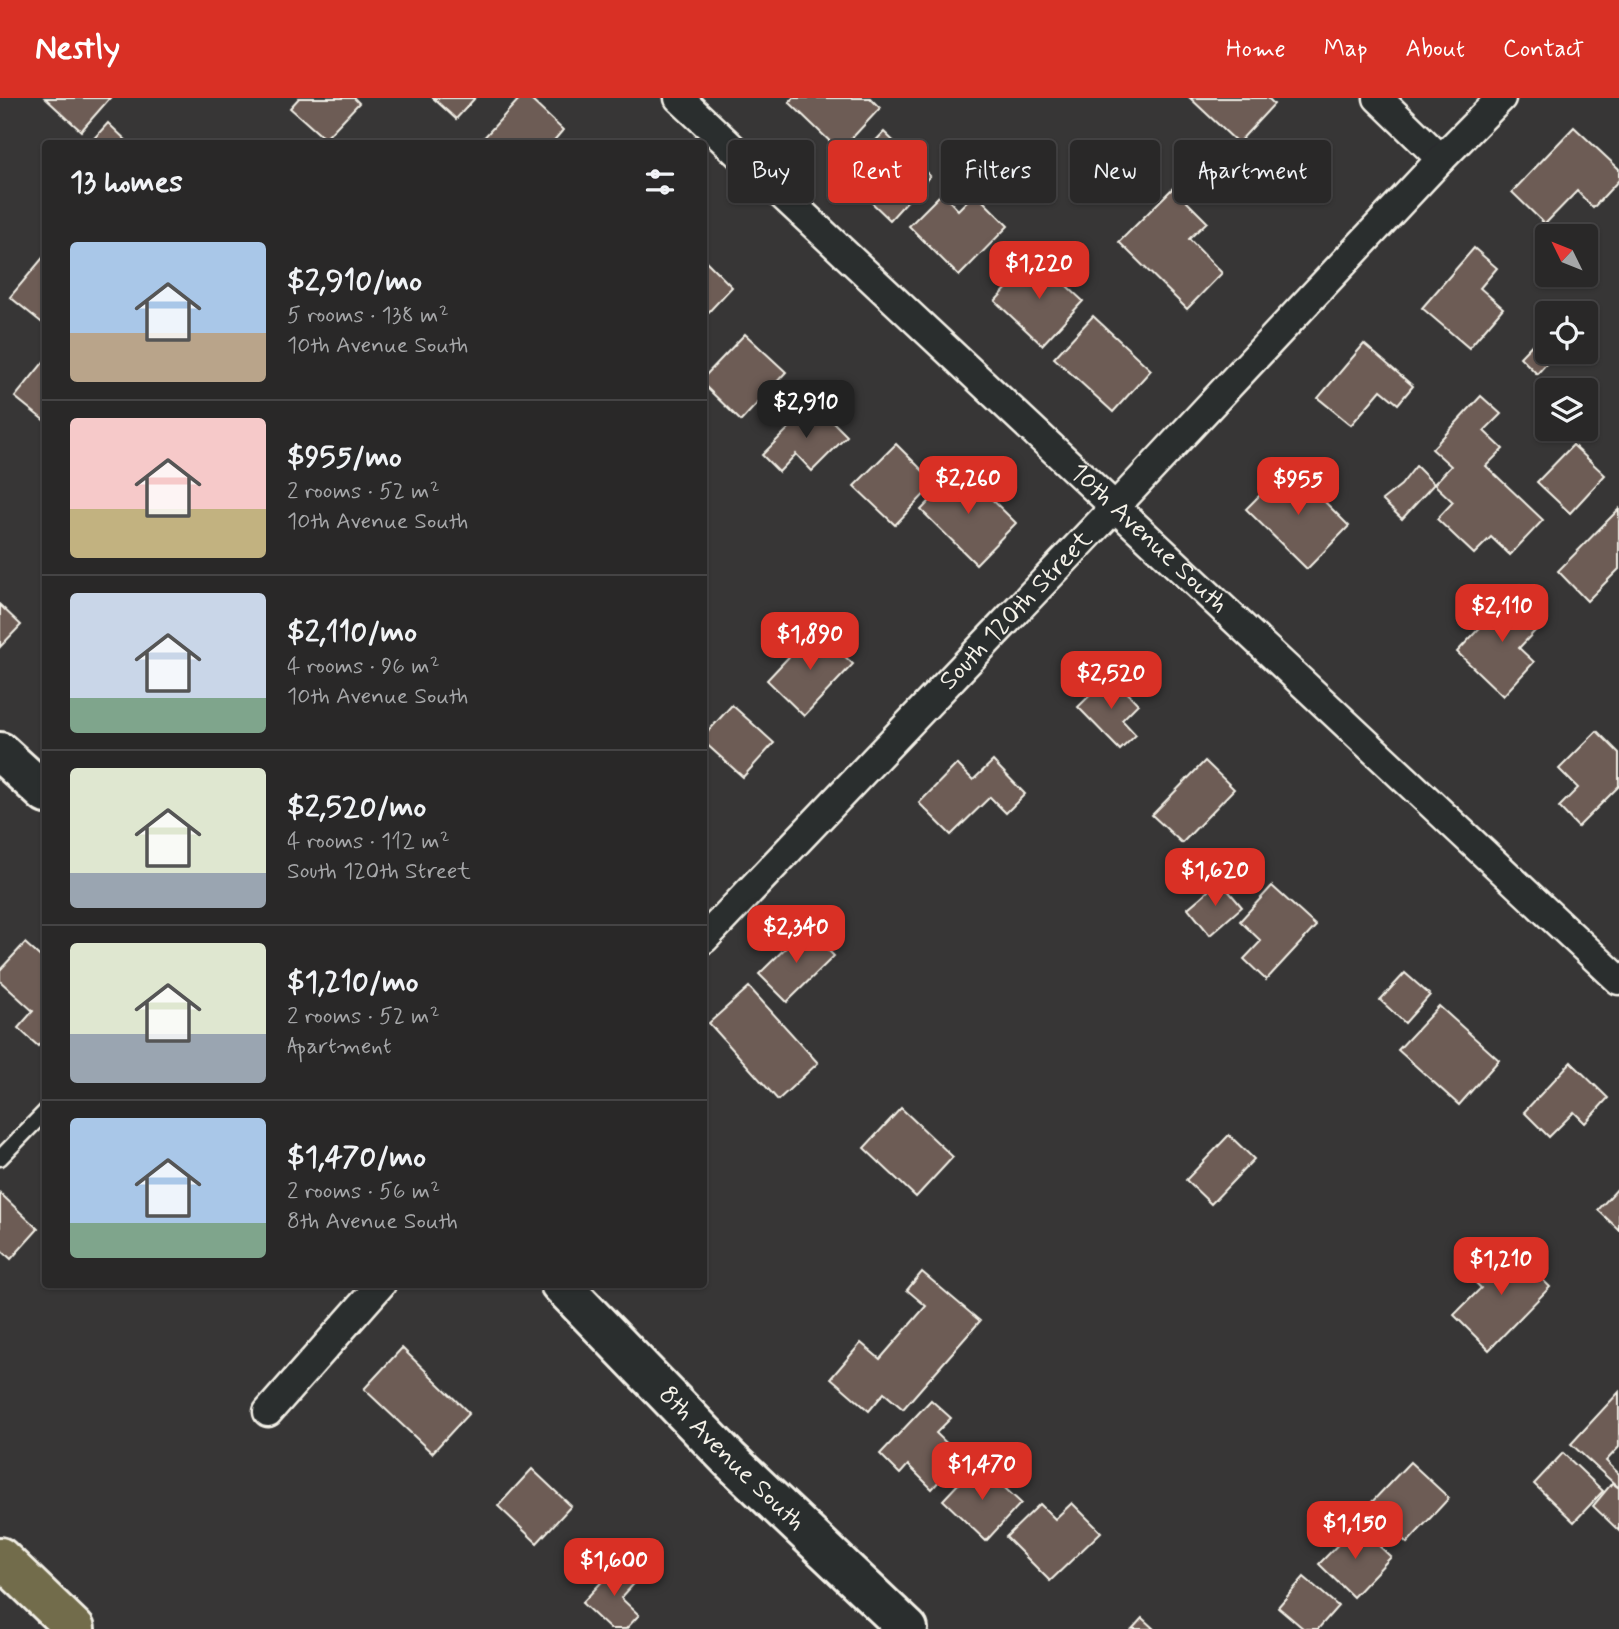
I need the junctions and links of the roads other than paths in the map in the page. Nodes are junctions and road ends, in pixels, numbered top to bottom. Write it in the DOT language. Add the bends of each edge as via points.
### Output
graph roads {
  1 [pos="679,98"];
  2 [pos="1378,98"];
  3 [pos="1502,98"];
  4 [pos="1441,159"];
  5 [pos="1114,508"];
  6 [pos="0,752"];
  7 [pos="42,790"];
  8 [pos="707,936"];
  9 [pos="1619,980"];
  10 [pos="42,1115"];
  11 [pos="0,1157"];
  12 [pos="377,1288"];
  13 [pos="564,1288"];
  14 [pos="268,1412"];
  15 [pos="0,1557"];
  16 [pos="75,1629"];
  17 [pos="908,1629"];
  1 -- 5 [label="street, 10th Avenue South"];
  2 -- 4 [label="street"];
  3 -- 4 [label="street, South 120th Street"];
  4 -- 5 [label="street, South 120th Street"];
  5 -- 8 [label="street, South 120th Street"];
  5 -- 9 [label="street, 10th Avenue South"];
  6 -- 7 [label="street"];
  10 -- 11 [label="lane"];
  12 -- 14 [label="street"];
  13 -- 17 [label="street, 8th Avenue South" via="729,1459"];
  15 -- 16 [label="highway"];
}
